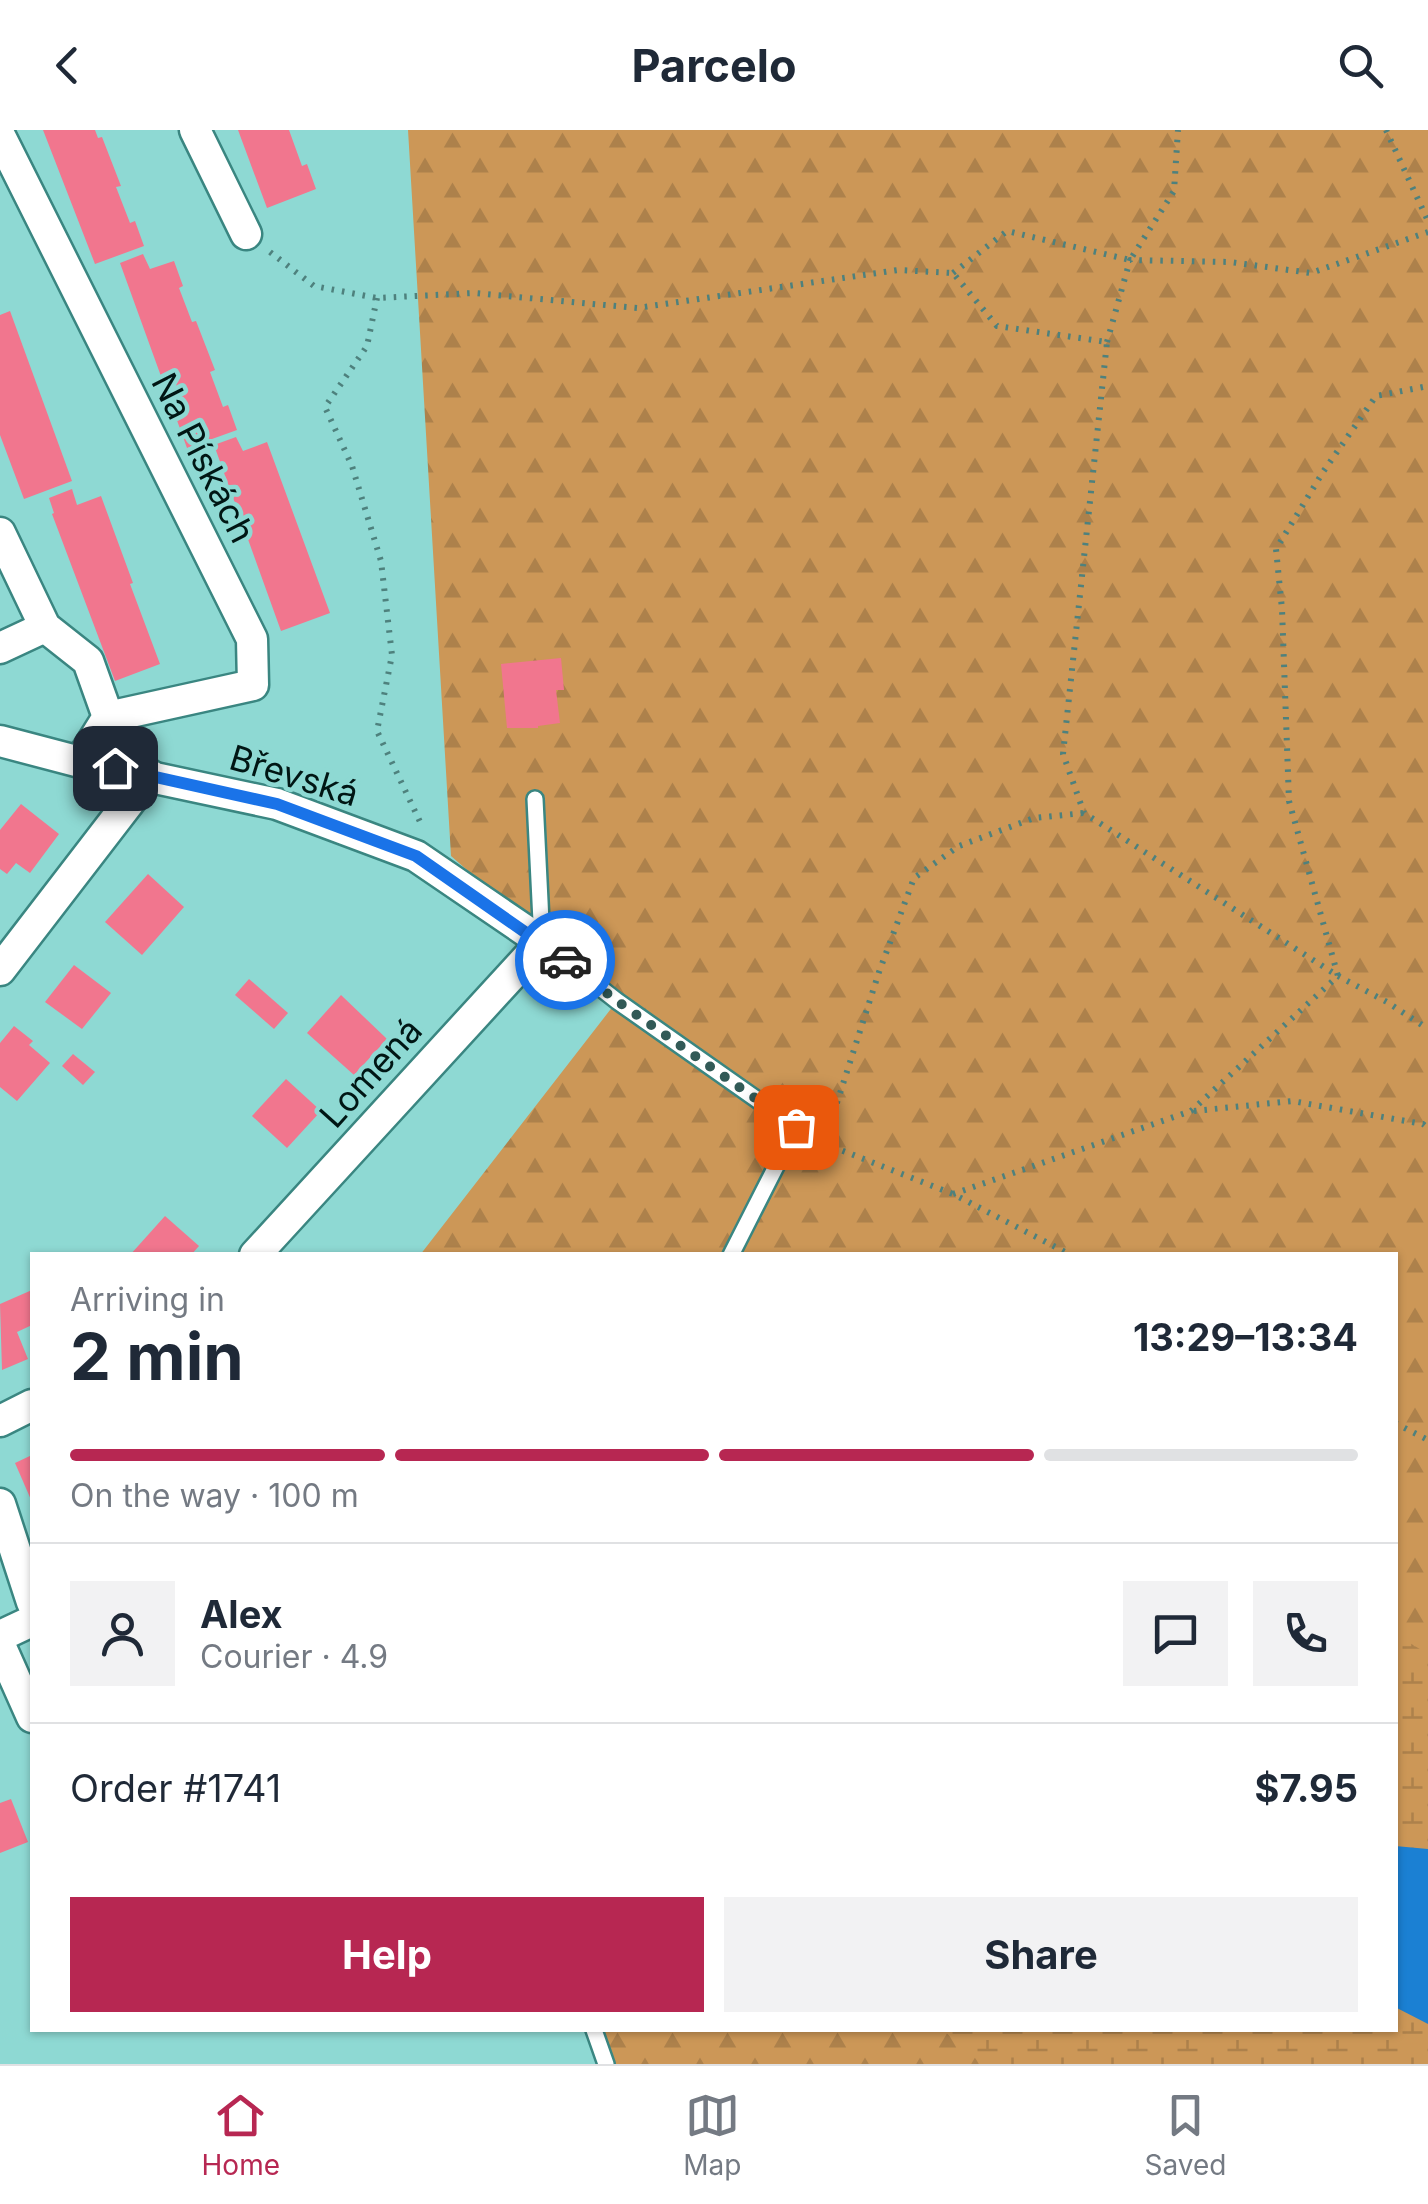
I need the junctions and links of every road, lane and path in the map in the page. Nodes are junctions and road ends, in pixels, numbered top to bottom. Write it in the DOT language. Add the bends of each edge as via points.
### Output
graph roads {
  1 [pos="195,130"];
  2 [pos="1178,130"];
  3 [pos="1386,130"];
  4 [pos="0,136"];
  5 [pos="1428,221"];
  6 [pos="1428,232"];
  7 [pos="246,234"];
  8 [pos="1130,260"];
  9 [pos="954,273"];
  10 [pos="377,298"];
  11 [pos="1107,342"];
  12 [pos="1428,386"];
  13 [pos="0,533"];
  14 [pos="45,627"];
  15 [pos="0,648"];
  16 [pos="108,717"];
  17 [pos="0,742"];
  18 [pos="80,762"];
  19 [pos="150,776"];
  20 [pos="535,798"];
  21 [pos="1084,813"];
  22 [pos="440,872"];
  23 [pos="542,942"];
  24 [pos="0,970"];
  25 [pos="1338,976"];
  26 [pos="1428,1029"];
  27 [pos="1190,1111"];
  28 [pos="796,1127"];
  29 [pos="1428,1128"];
  30 [pos="824,1144"];
  31 [pos="953,1194"];
  32 [pos="258,1252"];
  33 [pos="733,1252"];
  34 [pos="1065,1252"];
  35 [pos="30,1407"];
  36 [pos="0,1421"];
  37 [pos="1398,1424"];
  38 [pos="1428,1440"];
  39 [pos="0,1504"];
  40 [pos="30,1596"];
  41 [pos="30,1621"];
  42 [pos="0,1636"];
  43 [pos="0,1645"];
  44 [pos="30,1713"];
  45 [pos="595,2032"];
  46 [pos="606,2064"];
  1 -- 7 [label="street"];
  2 -- 8 [label="path" via="1174,191"];
  3 -- 5 [label="path"];
  4 -- 16 [label="street, Na Pískách" via="252,638 253,684"];
  6 -- 8 [label="path" via="1311,273 1230,262"];
  7 -- 10 [label="path" via="314,286"];
  8 -- 9 [label="path" via="1007,231"];
  8 -- 11 [label="path"];
  9 -- 10 [label="path" via="898,270 637,308 474,292"];
  9 -- 11 [label="path" via="997,326"];
  10 -- 22 [label="path" via="367,346 325,407 352,466 381,561 392,654 377,731"];
  11 -- 21 [label="path" via="1063,754"];
  12 -- 25 [label="path" via="1376,396 1276,549 1288,802"];
  13 -- 14 [label="street"];
  14 -- 15 [label="street"];
  14 -- 16 [label="street" via="88,661"];
  16 -- 18 [label="street"];
  17 -- 18 [label="street, Břevská"];
  18 -- 19 [label="street, Břevská"];
  19 -- 22 [label="street, Břevská" via="277,804 416,856"];
  19 -- 24 [label="street"];
  20 -- 23 [label="lane"];
  21 -- 25 [label="path"];
  21 -- 30 [label="path" via="1034,818 959,846 914,878"];
  22 -- 23 [label="street, Břevská"];
  23 -- 28 [label="lane"];
  23 -- 32 [label="street, Lomená"];
  25 -- 26 [label="path"];
  25 -- 27 [label="path"];
  27 -- 29 [label="path" via="1292,1101"];
  27 -- 31 [label="path"];
  28 -- 30 [label="path"];
  28 -- 33 [label="lane"];
  30 -- 31 [label="path"];
  31 -- 34 [label="path"];
  35 -- 36 [label="street"];
  37 -- 38 [label="path"];
  39 -- 40 [label="street"];
  41 -- 42 [label="street"];
  43 -- 44 [label="street"];
  45 -- 46 [label="lane"];
}
